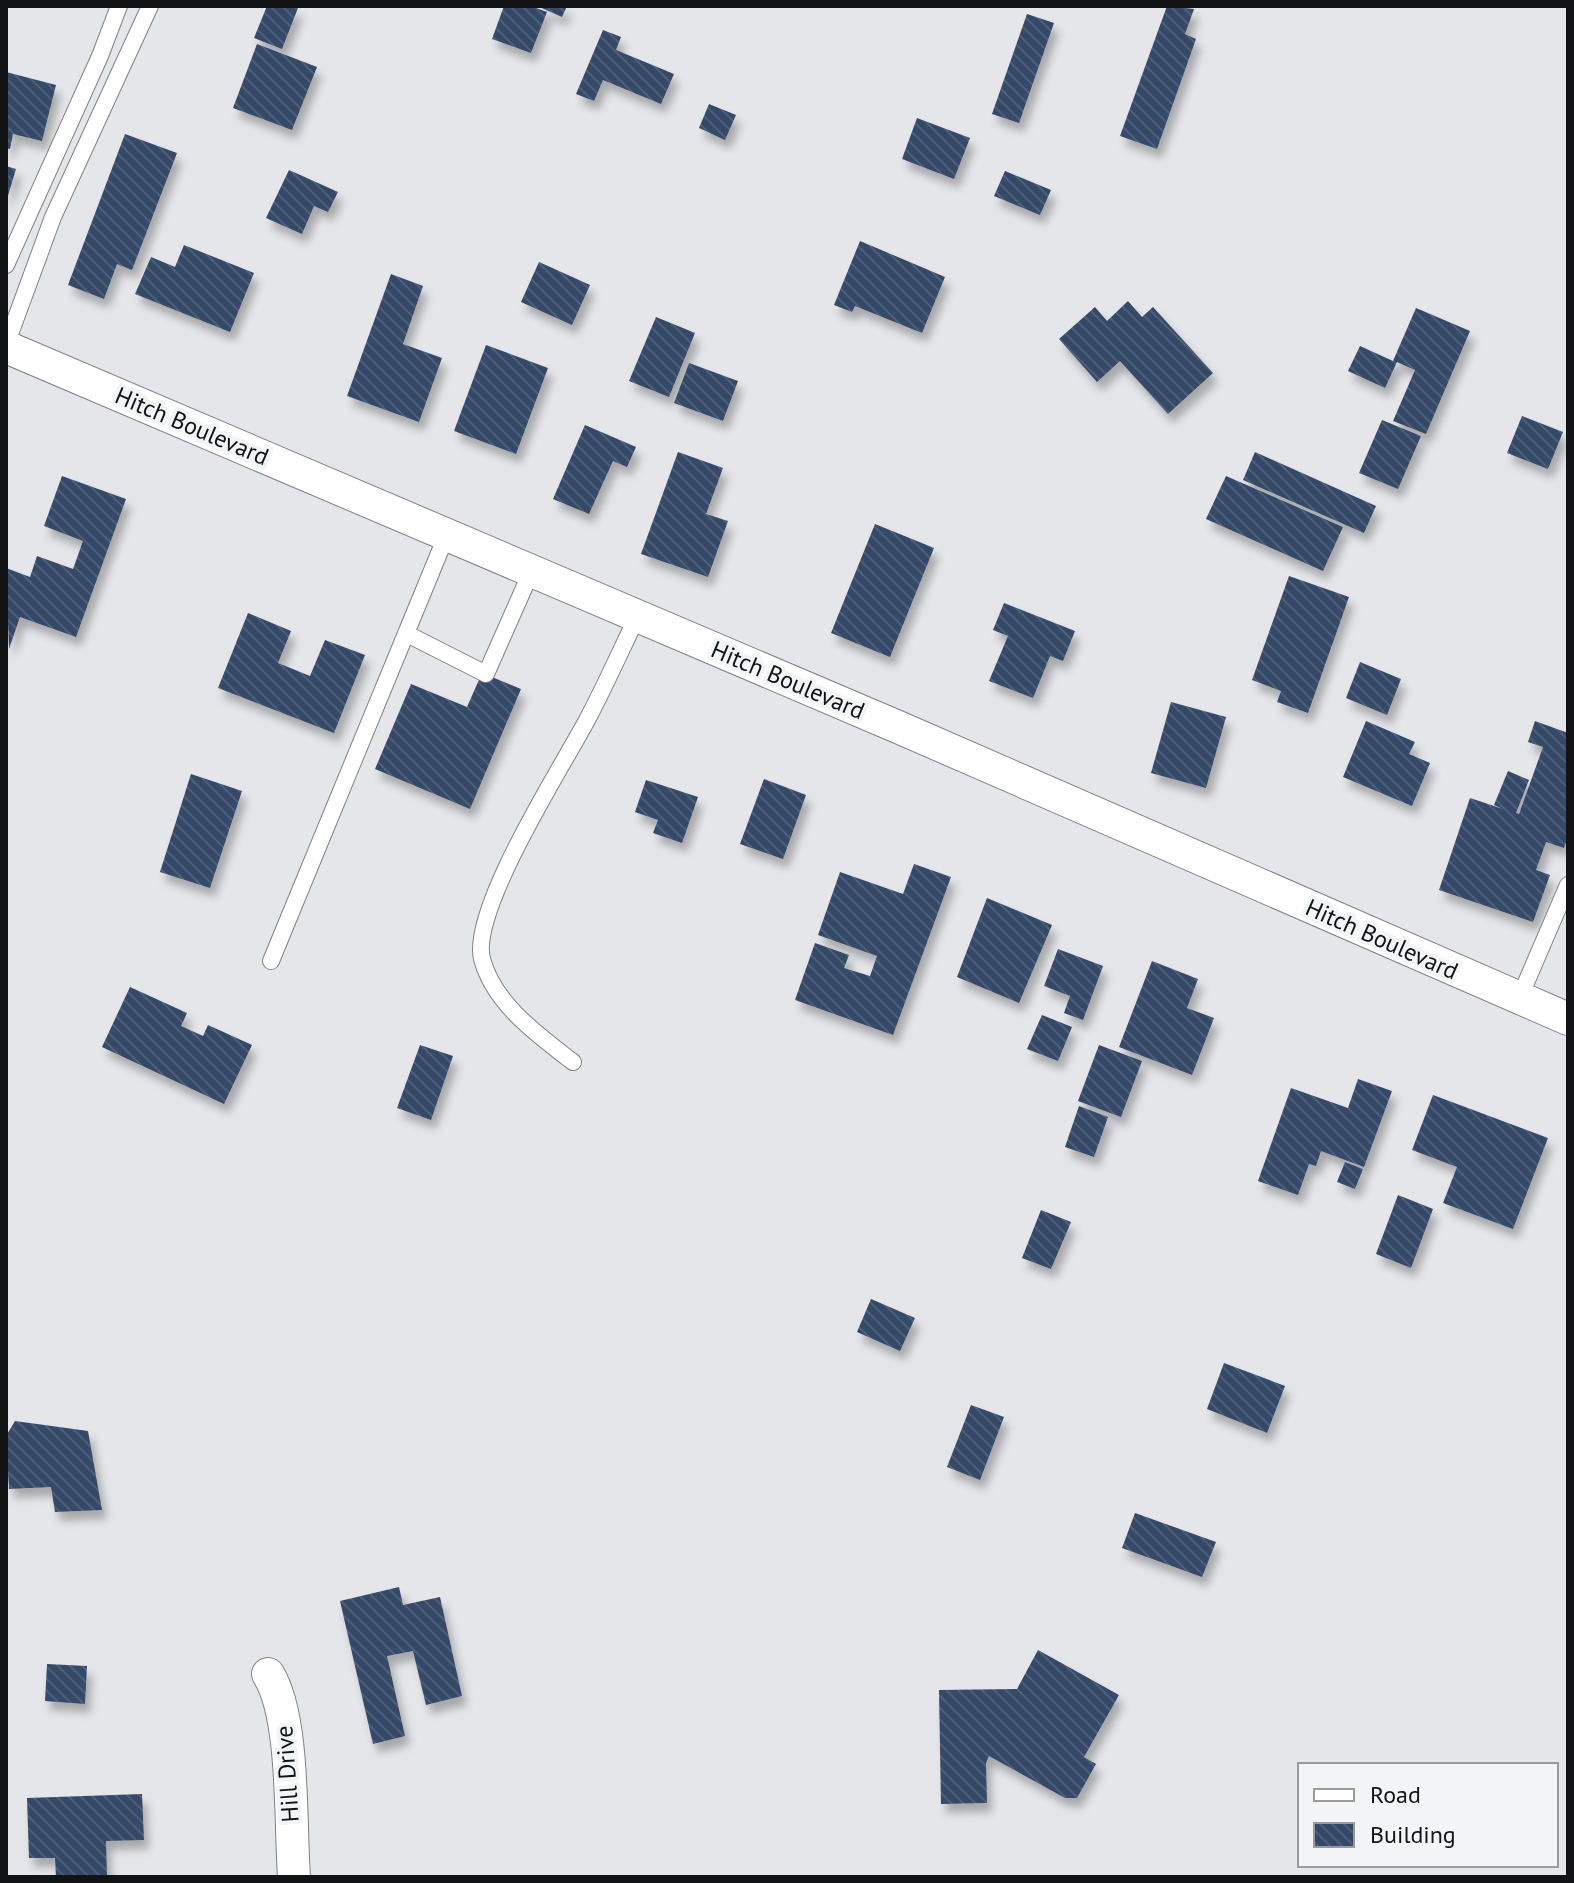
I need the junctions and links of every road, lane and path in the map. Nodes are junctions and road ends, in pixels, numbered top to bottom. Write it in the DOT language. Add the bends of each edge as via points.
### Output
graph roads {
  1 [pos="119,6"];
  2 [pos="150,6"];
  3 [pos="6,265"];
  4 [pos="6,346"];
  5 [pos="447,534"];
  6 [pos="532,570"];
  7 [pos="638,615"];
  8 [pos="407,634"];
  9 [pos="1568,885"];
  10 [pos="271,961"];
  11 [pos="1519,999"];
  12 [pos="1568,1019"];
  13 [pos="573,1062"];
  14 [pos="268,1674"];
  15 [pos="294,1877"];
  1 -- 3 [label="lane"];
  2 -- 4 [label="lane" via="53,217"];
  4 -- 5 [label="street, Hitch Boulevard"];
  5 -- 6 [label="street, Hitch Boulevard"];
  5 -- 8 [label="lane"];
  6 -- 7 [label="street, Hitch Boulevard"];
  6 -- 8 [label="lane" via="486,674"];
  7 -- 11 [label="street, Hitch Boulevard"];
  7 -- 13 [label="lane" via="487,913 481,957 499,995"];
  8 -- 10 [label="lane"];
  9 -- 11 [label="lane"];
  11 -- 12 [label="street, Hitch Boulevard"];
  14 -- 15 [label="street, Hill Drive" via="279,1692 284,1720"];
}
